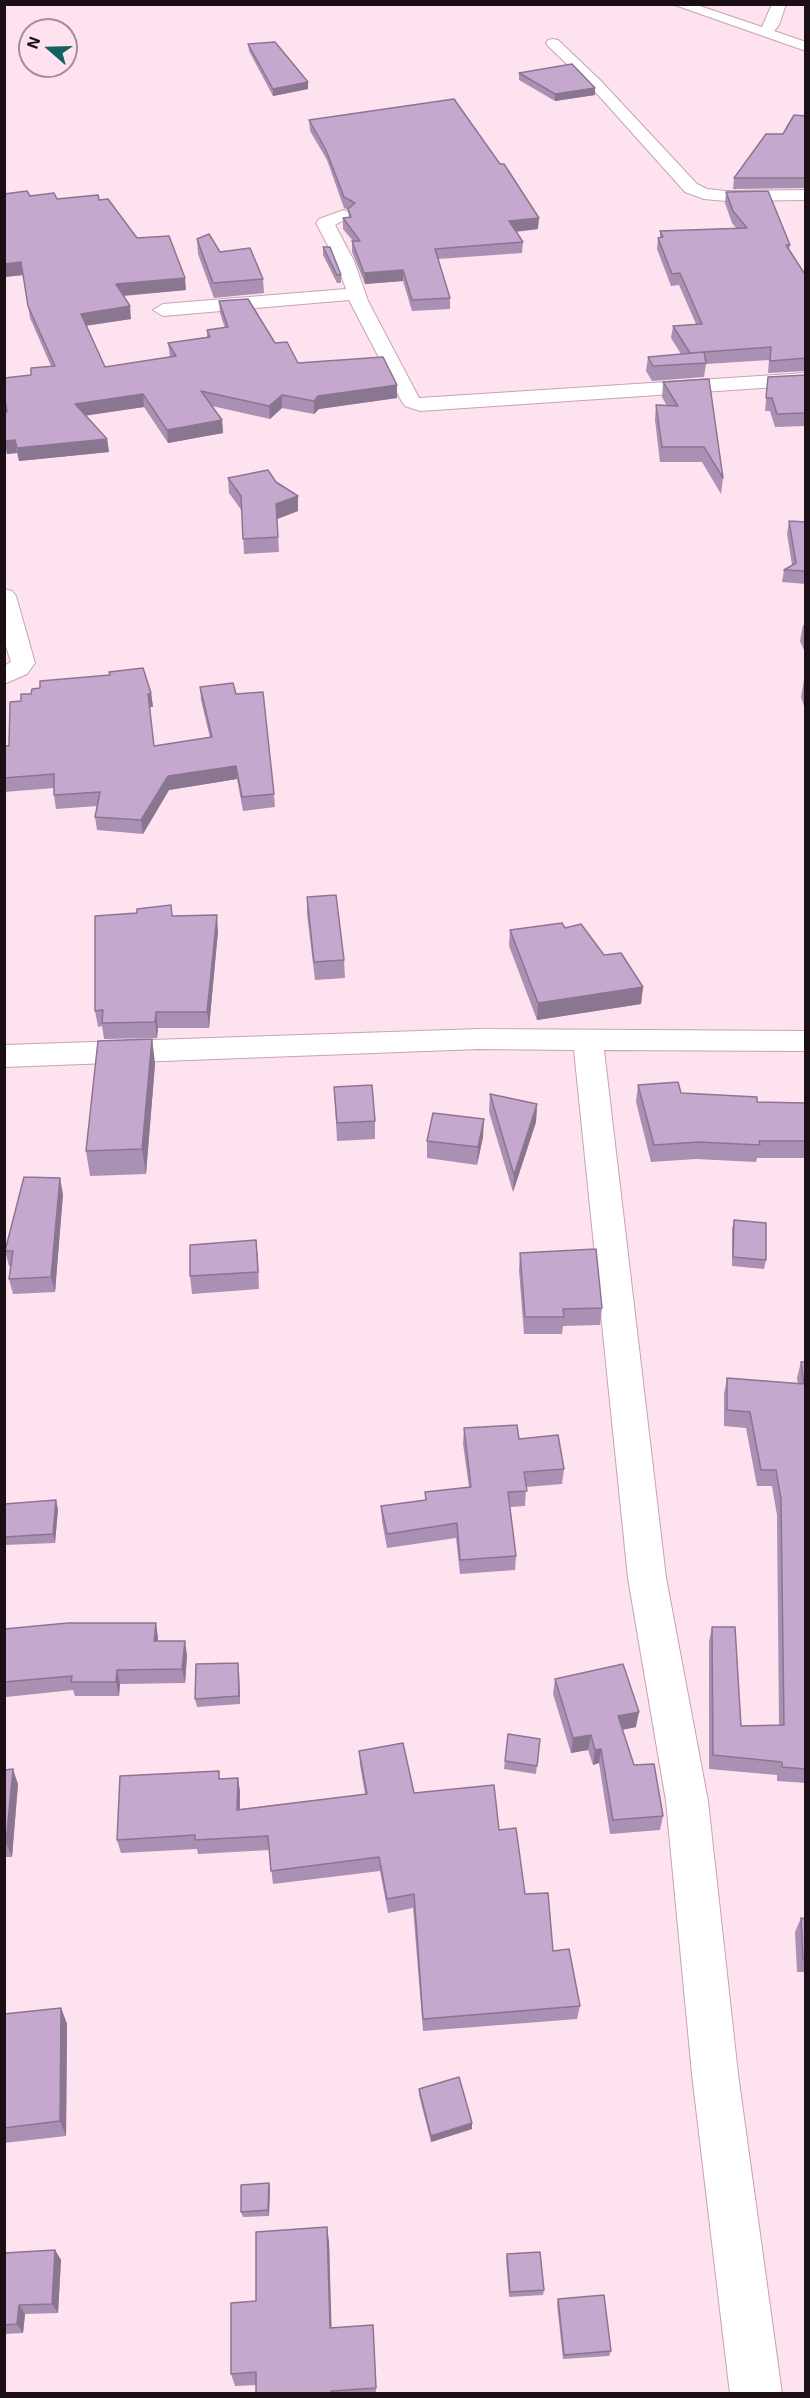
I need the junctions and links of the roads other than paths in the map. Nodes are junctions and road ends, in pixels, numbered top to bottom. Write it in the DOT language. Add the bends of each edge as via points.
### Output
graph roads {
  1 [pos="679,4"];
  2 [pos="779,4"];
  3 [pos="764,33"];
  4 [pos="553,43"];
  5 [pos="806,47"];
  6 [pos="806,195"];
  7 [pos="344,215"];
  8 [pos="357,294"];
  9 [pos="163,310"];
  10 [pos="806,379"];
  11 [pos="4,596"];
  12 [pos="4,677"];
  13 [pos="588,1041"];
  14 [pos="806,1041"];
  15 [pos="4,1056"];
  16 [pos="756,2394"];
  1 -- 3 [label="street"];
  2 -- 3 [label="street" via="772,25"];
  3 -- 5 [label="street"];
  4 -- 6 [label="street" via="691,188 726,196"];
  7 -- 8 [label="street" via="325,223"];
  8 -- 9 [label="street"];
  8 -- 10 [label="street" via="405,391 412,402 420,405"];
  11 -- 12 [label="street" via="23,663"];
  13 -- 14 [label="street"];
  13 -- 15 [label="street" via="478,1039"];
  13 -- 16 [label="street" via="647,1578 687,1801"];
}
